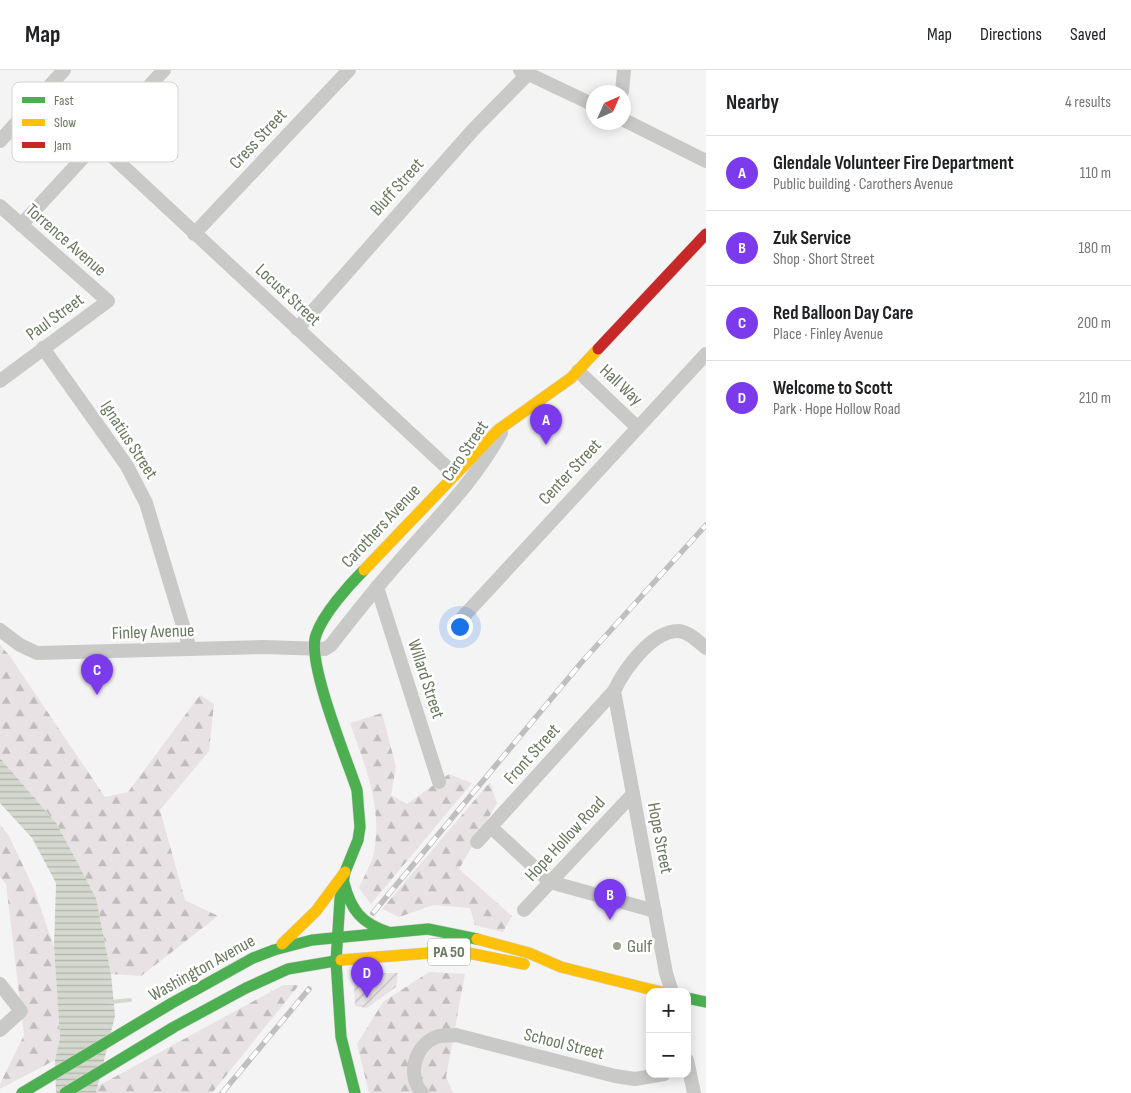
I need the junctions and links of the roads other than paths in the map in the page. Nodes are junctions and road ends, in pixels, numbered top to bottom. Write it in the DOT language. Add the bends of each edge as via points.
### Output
graph roads {
  1 [pos="64,70"];
  2 [pos="164,70"];
  3 [pos="349,70"];
  4 [pos="624,70"];
  5 [pos="524,72"];
  6 [pos="53,82"];
  7 [pos="153,82"];
  8 [pos="623,85"];
  9 [pos="586,101"];
  10 [pos="631,124"];
  11 [pos="12,128"];
  12 [pos="0,141"];
  13 [pos="706,161"];
  14 [pos="80,162"];
  15 [pos="118,162"];
  16 [pos="0,206"];
  17 [pos="21,225"];
  18 [pos="194,234"];
  19 [pos="706,234"];
  20 [pos="108,301"];
  21 [pos="297,329"];
  22 [pos="43,348"];
  23 [pos="706,354"];
  24 [pos="578,371"];
  25 [pos="0,381"];
  26 [pos="506,424"];
  27 [pos="637,427"];
  28 [pos="454,474"];
  29 [pos="377,587"];
  30 [pos="462,618"];
  31 [pos="0,630"];
  32 [pos="706,648"];
  33 [pos="190,649"];
  34 [pos="314,649"];
  35 [pos="614,691"];
  36 [pos="439,782"];
  37 [pos="633,794"];
  38 [pos="490,827"];
  39 [pos="477,842"];
  40 [pos="345,878"];
  41 [pos="550,882"];
  42 [pos="524,910"];
  43 [pos="655,911"];
  44 [pos="393,933"];
  45 [pos="336,936"];
  46 [pos="274,950"];
  47 [pos="336,961"];
  48 [pos="561,967"];
  49 [pos="0,984"];
  50 [pos="646,988"];
  51 [pos="671,988"];
  52 [pos="691,999"];
  53 [pos="706,1002"];
  54 [pos="0,1030"];
  55 [pos="646,1077"];
  56 [pos="691,1078"];
  57 [pos="22,1093"];
  58 [pos="66,1093"];
  59 [pos="355,1093"];
  60 [pos="422,1093"];
  61 [pos="694,1093"];
  1 -- 6 [label="street"];
  2 -- 7 [label="street"];
  3 -- 18 [label="street, Cress Street"];
  4 -- 8 [label="street"];
  5 -- 9 [label="street"];
  5 -- 21 [label="street, Bluff Street"];
  10 -- 13 [label="street"];
  11 -- 12 [label="street"];
  14 -- 17 [label="street"];
  15 -- 18 [label="street, Locust Street"];
  16 -- 17 [label="street, Torrence Avenue"];
  17 -- 20 [label="street, Torrence Avenue"];
  18 -- 21 [label="street, Locust Street"];
  19 -- 24 [label="main road, Carothers Avenue"];
  20 -- 22 [label="street, Paul Street"];
  21 -- 28 [label="street, Locust Street"];
  22 -- 25 [label="street, Paul Street"];
  22 -- 33 [label="street, Ignatius Street" via="128,466 146,503"];
  23 -- 27 [label="street, Center Street"];
  24 -- 26 [label="main road, Carothers Avenue"];
  24 -- 27 [label="street, Hall Way"];
  26 -- 28 [label="main road, Carothers Avenue"];
  26 -- 29 [label="street, Caro Street" via="471,481"];
  27 -- 30 [label="street, Center Street"];
  28 -- 34 [label="main road, Carothers Avenue" via="358,576 321,624 315,636"];
  29 -- 34 [label="street, Caro Street" via="331,644 325,649"];
  29 -- 36 [label="street, Willard Street"];
  31 -- 33 [label="street, Finley Avenue" via="37,653"];
  32 -- 35 [label="street, Front Street" via="678,631 662,637 632,662"];
  33 -- 34 [label="street, Finley Avenue" via="291,646"];
  34 -- 40 [label="main road, Carothers Avenue" via="317,670 357,790 360,809 358,840"];
  35 -- 37 [label="street, Hope Street"];
  35 -- 38 [label="street, Front Street"];
  37 -- 41 [label="street, Hope Hollow Road"];
  37 -- 43 [label="street, Hope Street"];
  38 -- 39 [label="street, Front Street"];
  38 -- 41 [label="street"];
  40 -- 44 [label="main road" via="358,919 372,928"];
  40 -- 45 [label="main road, Carothers Avenue"];
  40 -- 46 [label="main road" via="313,918"];
  41 -- 42 [label="street, Hope Hollow Road"];
  41 -- 43 [label="street"];
  43 -- 51 [label="street, Hope Street"];
  44 -- 45 [label="main road, Washington Avenue / PA 50"];
  44 -- 48 [label="main road, Washington Avenue / PA 50" via="428,929 452,933 528,952"];
  45 -- 46 [label="main road, Washington Avenue / PA 50"];
  45 -- 47 [label="main road"];
  46 -- 57 [label="main road, Washington Avenue / PA 50" via="172,1003"];
  47 -- 48 [label="main road, Washington Avenue / PA 50" via="442,952 468,953 525,965"];
  47 -- 58 [label="main road, Washington Avenue / PA 50" via="306,965 270,976 174,1028"];
  47 -- 59 [label="main road" via="341,1038"];
  48 -- 50 [label="main road, Washington Avenue / PA 50"];
  49 -- 54 [label="street" via="21,1011"];
  52 -- 53 [label="main road"];
  55 -- 60 [label="street, School Street" via="615,1076 456,1035 436,1038 424,1046 413,1073"];
  56 -- 61 [label="street"];
}
